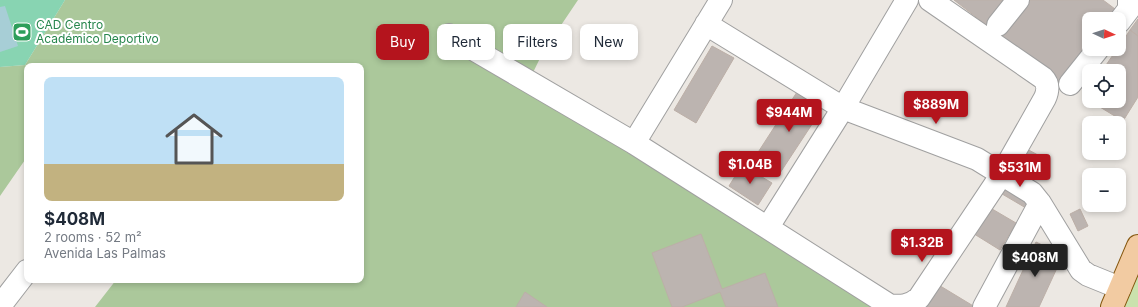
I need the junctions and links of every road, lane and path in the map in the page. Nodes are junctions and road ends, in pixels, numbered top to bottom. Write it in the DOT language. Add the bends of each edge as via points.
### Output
graph roads {
  1 [pos="721,0"];
  2 [pos="907,0"];
  3 [pos="930,0"];
  4 [pos="1018,0"];
  5 [pos="706,24"];
  6 [pos="998,25"];
  7 [pos="1092,56"];
  8 [pos="492,60"];
  9 [pos="1070,84"];
  10 [pos="843,108"];
  11 [pos="634,143"];
  12 [pos="1002,174"];
  13 [pos="1040,204"];
  14 [pos="768,227"];
  15 [pos="1138,246"];
  16 [pos="24,275"];
  17 [pos="1116,298"];
  18 [pos="0,306"];
  19 [pos="890,306"];
  20 [pos="984,307"];
  1 -- 5 [label="street"];
  2 -- 10 [label="street"];
  3 -- 12 [label="street" via="1047,83 1047,94"];
  4 -- 6 [label="street"];
  5 -- 10 [label="street"];
  5 -- 11 [label="street"];
  7 -- 9 [label="street"];
  8 -- 11 [label="street"];
  10 -- 12 [label="street" via="977,159"];
  10 -- 14 [label="street"];
  11 -- 14 [label="street"];
  12 -- 13 [label="street" via="1032,192"];
  12 -- 19 [label="street" via="919,298 907,305"];
  13 -- 17 [label="street" via="1081,270"];
  13 -- 20 [label="street"];
  14 -- 19 [label="street"];
  15 -- 17 [label="main road"];
  16 -- 18 [label="street"];
}
